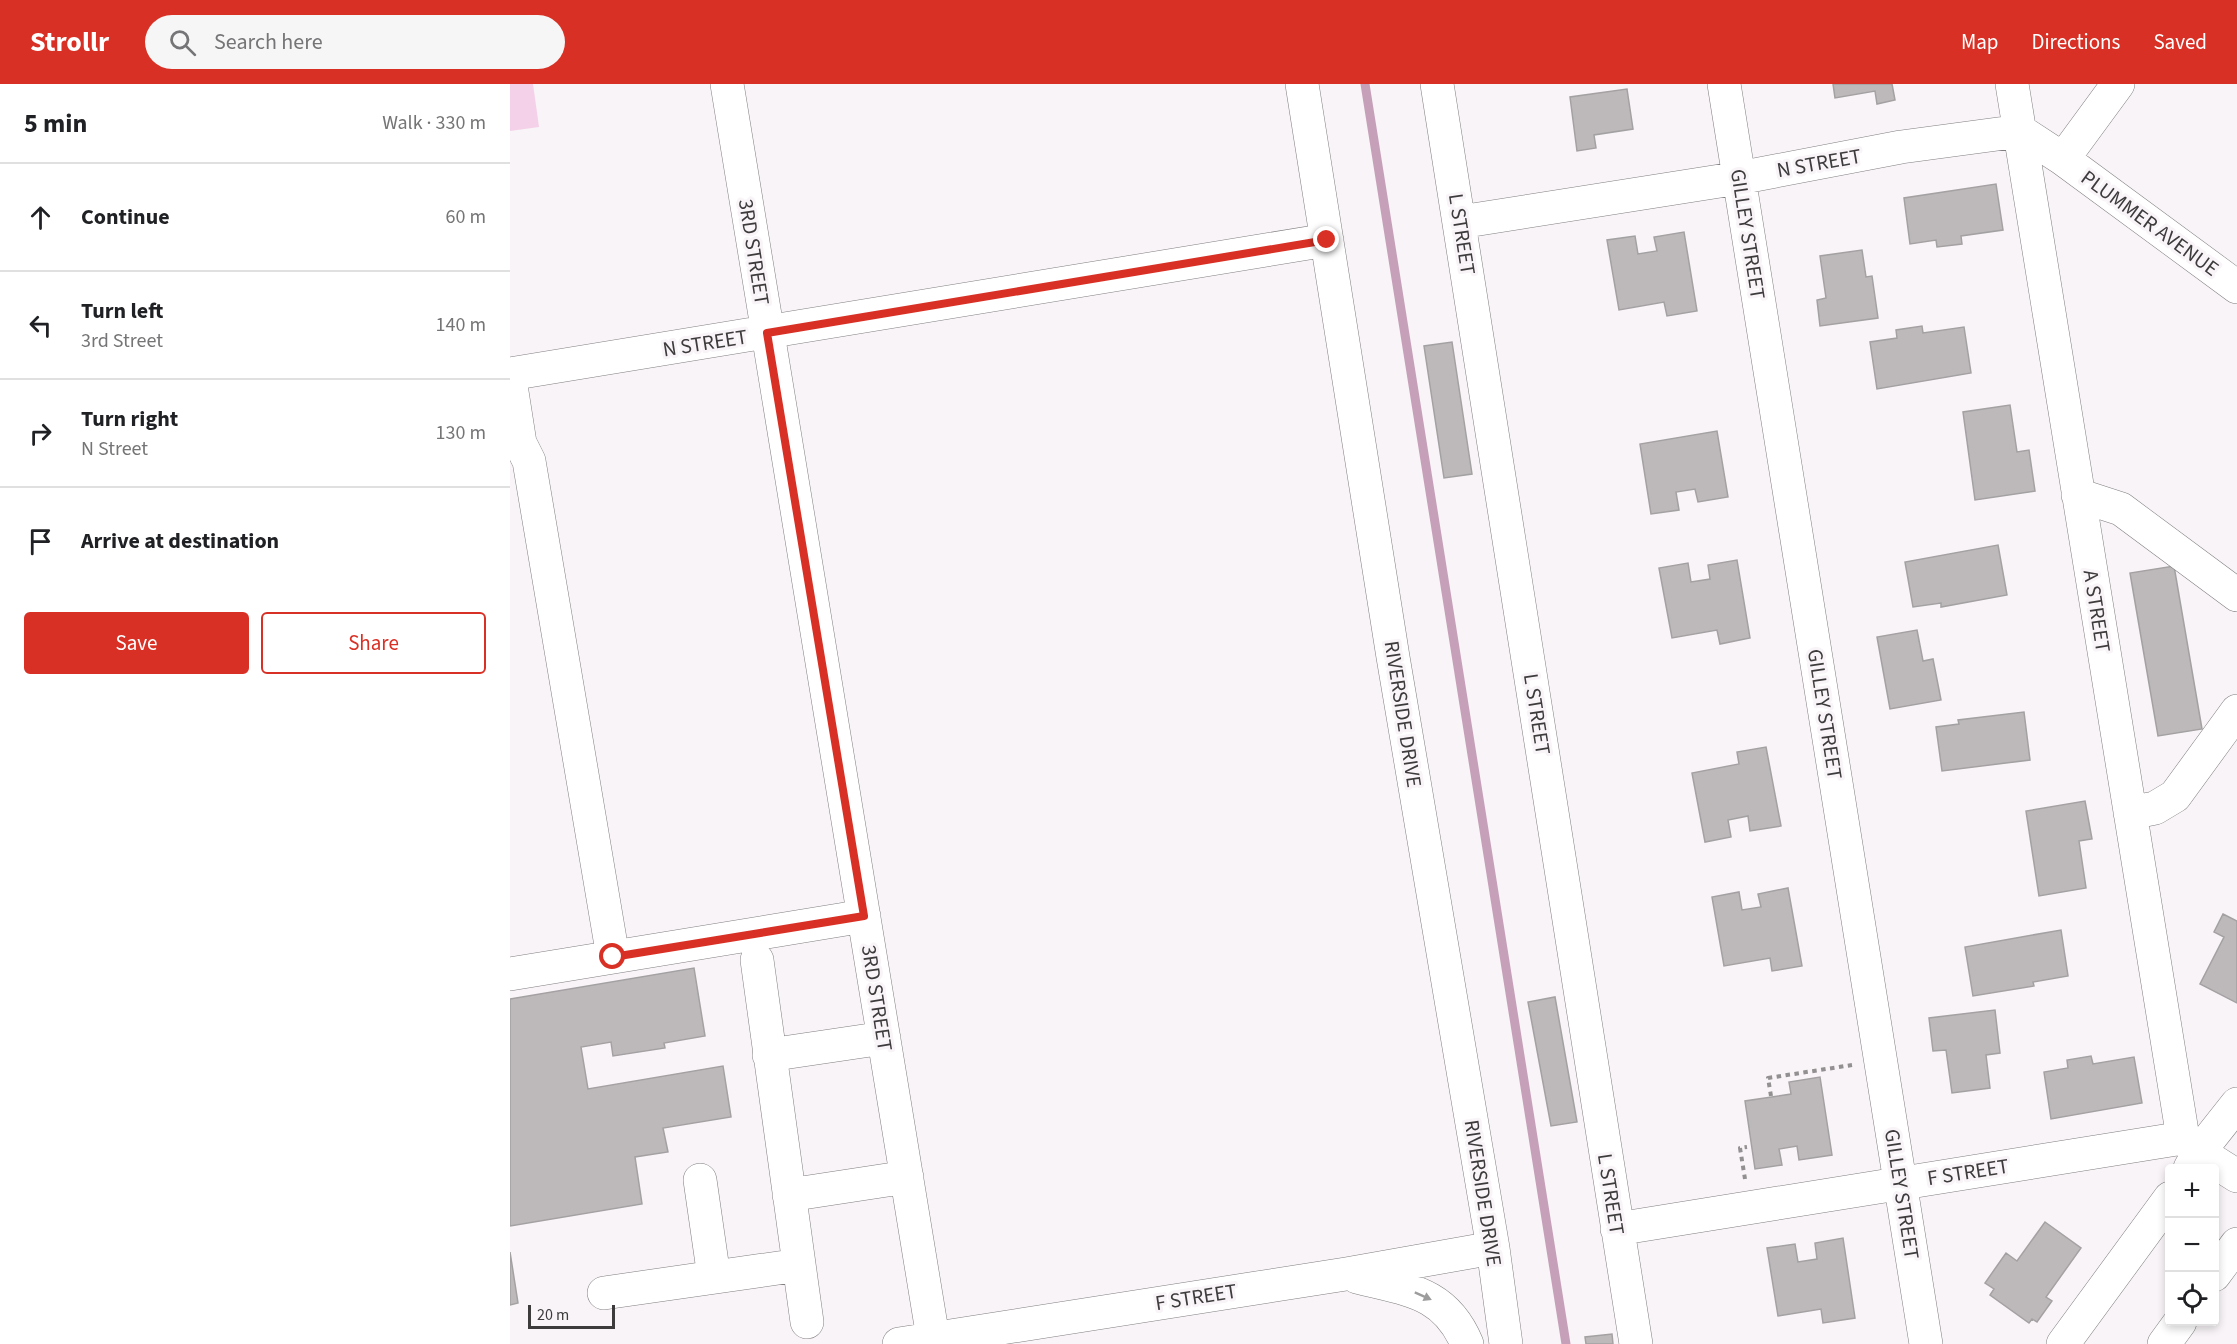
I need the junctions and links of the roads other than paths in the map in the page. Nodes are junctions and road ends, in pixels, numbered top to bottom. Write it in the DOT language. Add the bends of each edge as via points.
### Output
graph roads {
  1 [pos="727,84"];
  2 [pos="1302,84"];
  3 [pos="1437,84"];
  4 [pos="1724,84"];
  5 [pos="2012,84"];
  6 [pos="2118,84"];
  7 [pos="2020,131"];
  8 [pos="2063,159"];
  9 [pos="1738,177"];
  10 [pos="1460,222"];
  11 [pos="1327,240"];
  12 [pos="2237,287"];
  13 [pos="767,333"];
  14 [pos="510,374"];
  15 [pos="510,379"];
  16 [pos="515,444"];
  17 [pos="2078,495"];
  18 [pos="2237,595"];
  19 [pos="2237,711"];
  20 [pos="2130,813"];
  21 [pos="864,916"];
  22 [pos="613,957"];
  23 [pos="757,960"];
  24 [pos="510,974"];
  25 [pos="884,1038"];
  26 [pos="770,1055"];
  27 [pos="2237,1104"];
  28 [pos="2191,1153"];
  29 [pos="2237,1176"];
  30 [pos="907,1177"];
  31 [pos="700,1180"];
  32 [pos="1900,1183"];
  33 [pos="789,1195"];
  34 [pos="2165,1204"];
  35 [pos="1617,1229"];
  36 [pos="2237,1244"];
  37 [pos="1493,1248"];
  38 [pos="799,1265"];
  39 [pos="2216,1272"];
  40 [pos="1346,1274"];
  41 [pos="714,1277"];
  42 [pos="604,1293"];
  43 [pos="807,1322"];
  44 [pos="2177,1326"];
  45 [pos="934,1341"];
  46 [pos="900,1344"];
  47 [pos="1467,1344"];
  48 [pos="1506,1344"];
  49 [pos="1636,1344"];
  50 [pos="1926,1344"];
  51 [pos="2063,1344"];
  52 [pos="2164,1344"];
  1 -- 13 [label="street, 3RD STREET"];
  2 -- 11 [label="street, RIVERSIDE DRIVE"];
  3 -- 10 [label="street, L STREET"];
  4 -- 9 [label="street, GILLEY STREET"];
  5 -- 7 [label="street, A STREET"];
  6 -- 8 [label="street"];
  7 -- 8 [label="street"];
  7 -- 9 [label="street, N STREET" via="1901,147"];
  7 -- 17 [label="street, A STREET"];
  8 -- 12 [label="street, PLUMMER AVENUE"];
  9 -- 10 [label="street, N STREET"];
  9 -- 32 [label="street, GILLEY STREET"];
  10 -- 35 [label="street, L STREET"];
  11 -- 13 [label="street, N STREET"];
  11 -- 37 [label="street, RIVERSIDE DRIVE"];
  13 -- 14 [label="street, N STREET"];
  13 -- 21 [label="street, 3RD STREET"];
  15 -- 16 [label="street"];
  16 -- 22 [label="street" via="529,461"];
  17 -- 18 [label="street" via="2121,509"];
  17 -- 20 [label="street, A STREET"];
  19 -- 20 [label="street" via="2175,796 2155,808"];
  20 -- 28 [label="street, A STREET"];
  21 -- 22 [label="street"];
  21 -- 25 [label="street, 3RD STREET"];
  22 -- 24 [label="street"];
  23 -- 26 [label="street"];
  25 -- 26 [label="street"];
  25 -- 30 [label="street, 3RD STREET"];
  26 -- 33 [label="street"];
  27 -- 28 [label="street"];
  28 -- 29 [label="street"];
  28 -- 32 [label="street, F STREET"];
  30 -- 33 [label="street"];
  30 -- 45 [label="street, 3RD STREET"];
  31 -- 41 [label="street"];
  32 -- 35 [label="street, F STREET"];
  32 -- 50 [label="street, GILLEY STREET"];
  33 -- 38 [label="street"];
  34 -- 51 [label="street"];
  35 -- 49 [label="street, L STREET"];
  36 -- 39 [label="street"];
  37 -- 40 [label="street, F STREET"];
  37 -- 48 [label="street, RIVERSIDE DRIVE"];
  38 -- 41 [label="street"];
  38 -- 43 [label="street"];
  40 -- 45 [label="street, F STREET"];
  40 -- 47 [label="street, one-way" via="1433,1300 1459,1325"];
  41 -- 42 [label="street"];
  44 -- 52 [label="street"];
  45 -- 46 [label="street, F STREET"];
}
